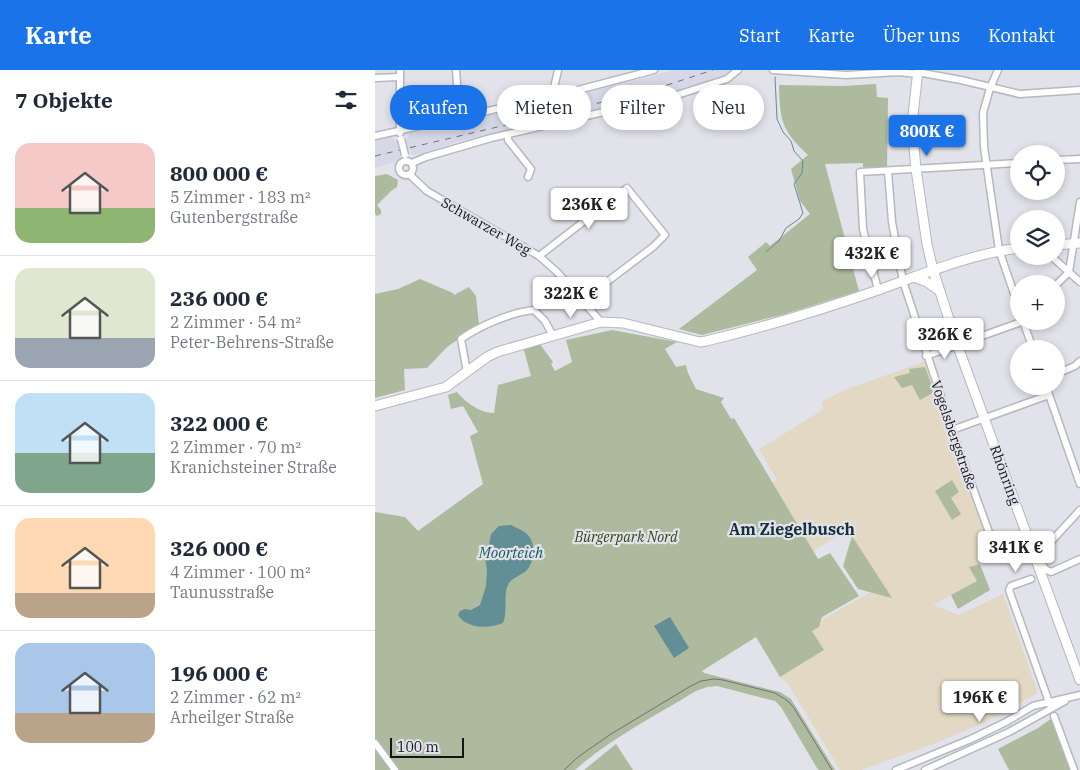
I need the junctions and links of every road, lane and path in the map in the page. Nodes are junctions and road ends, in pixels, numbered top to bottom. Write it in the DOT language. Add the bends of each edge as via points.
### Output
graph roads {
  1 [pos="457,70"];
  2 [pos="558,70"];
  3 [pos="654,70"];
  4 [pos="738,70"];
  5 [pos="773,70"];
  6 [pos="998,70"];
  7 [pos="897,71"];
  8 [pos="917,72"];
  9 [pos="400,74"];
  10 [pos="375,78"];
  11 [pos="458,85"];
  12 [pos="555,85"];
  13 [pos="591,87"];
  14 [pos="990,88"];
  15 [pos="1080,90"];
  16 [pos="404,130"];
  17 [pos="400,131"];
  18 [pos="508,135"];
  19 [pos="375,136"];
  20 [pos="407,159"];
  21 [pos="1080,159"];
  22 [pos="1065,160"];
  23 [pos="1010,163"];
  24 [pos="986,165"];
  25 [pos="916,169"];
  26 [pos="887,171"];
  27 [pos="410,175"];
  28 [pos="528,177"];
  29 [pos="1080,202"];
  30 [pos="1077,242"];
  31 [pos="1010,249"];
  32 [pos="999,250"];
  33 [pos="539,256"];
  34 [pos="1061,265"];
  35 [pos="933,270"];
  36 [pos="1069,272"];
  37 [pos="1065,276"];
  38 [pos="914,277"];
  39 [pos="903,281"];
  40 [pos="1010,282"];
  41 [pos="1080,282"];
  42 [pos="878,290"];
  43 [pos="940,291"];
  44 [pos="583,300"];
  45 [pos="601,322"];
  46 [pos="1010,326"];
  47 [pos="553,336"];
  48 [pos="957,344"];
  49 [pos="926,356"];
  50 [pos="1078,366"];
  51 [pos="1065,371"];
  52 [pos="467,372"];
  53 [pos="1049,395"];
  54 [pos="375,406"];
  55 [pos="984,417"];
  56 [pos="952,430"];
  57 [pos="1080,484"];
  58 [pos="1080,510"];
  59 [pos="1027,535"];
  60 [pos="1044,549"];
  61 [pos="1035,556"];
  62 [pos="1080,559"];
  63 [pos="1043,567"];
  64 [pos="1031,580"];
  65 [pos="1053,604"];
  66 [pos="1080,680"];
  67 [pos="1080,695"];
  68 [pos="1050,705"];
  69 [pos="1054,716"];
  70 [pos="376,745"];
  71 [pos="395,770"];
  72 [pos="895,770"];
  73 [pos="925,770"];
  74 [pos="1074,770"];
  1 -- 11 [label="street"];
  2 -- 12 [label="street"];
  3 -- 13 [label="street"];
  4 -- 18 [label="street" via="727,79 677,95"];
  5 -- 7 [label="street" via="846,75"];
  6 -- 14 [label="street"];
  7 -- 8 [label="street"];
  8 -- 14 [label="street"];
  8 -- 25 [label="main road, Rhönring" via="912,124"];
  9 -- 10 [label="street"];
  9 -- 17 [label="street"];
  14 -- 15 [label="street" via="1021,94"];
  14 -- 24 [label="street" via="983,113"];
  16 -- 17 [label="street"];
  17 -- 19 [label="street"];
  17 -- 20 [label="street, bridge"];
  18 -- 20 [label="street"];
  18 -- 28 [label="street" via="508,140 531,169"];
  20 -- 27 [label="street" via="413,170"];
  20 -- 27 [label="street, Schwarzer Weg" via="400,162 399,167 405,175"];
  21 -- 22 [label="street"];
  23 -- 24 [label="street"];
  24 -- 25 [label="street"];
  24 -- 32 [label="street"];
  25 -- 26 [label="street"];
  25 -- 35 [label="main road, Rhönring"];
  26 -- 39 [label="street, Vogelsbergstraße"];
  26 -- 42 [label="street" via="860,172 863,229"];
  27 -- 33 [label="street, Schwarzer Weg" via="427,191"];
  29 -- 30 [label="street"];
  30 -- 36 [label="street"];
  31 -- 32 [label="main road"];
  32 -- 35 [label="main road"];
  32 -- 40 [label="street"];
  33 -- 44 [label="street, Schwarzer Weg"];
  33 -- 44 [label="street" via="627,188 665,235"];
  34 -- 36 [label="street"];
  35 -- 38 [label="main road"];
  35 -- 43 [label="main road, Rhönring"];
  36 -- 37 [label="street"];
  36 -- 41 [label="street"];
  38 -- 39 [label="main road"];
  38 -- 43 [label="main road"];
  39 -- 42 [label="main road"];
  39 -- 49 [label="street, Vogelsbergstraße"];
  42 -- 45 [label="main road" via="768,325 700,342 623,322"];
  43 -- 48 [label="main road, Rhönring"];
  44 -- 45 [label="street, Schwarzer Weg"];
  45 -- 47 [label="main road"];
  46 -- 48 [label="street"];
  47 -- 52 [label="main road" via="497,352"];
  47 -- 52 [label="street" via="545,320 534,310 519,312 478,329 461,339"];
  48 -- 49 [label="street"];
  48 -- 55 [label="main road, Rhönring"];
  49 -- 56 [label="street, Vogelsbergstraße"];
  50 -- 51 [label="street"];
  52 -- 54 [label="main road" via="438,390"];
  53 -- 55 [label="street"];
  53 -- 57 [label="street"];
  55 -- 56 [label="street"];
  55 -- 59 [label="main road, Rhönring"];
  56 -- 59 [label="street, Vogelsbergstraße" via="994,546"];
  58 -- 60 [label="street"];
  59 -- 61 [label="main road, Rhönring"];
  60 -- 61 [label="street"];
  60 -- 63 [label="street"];
  61 -- 65 [label="main road, Rhönring"];
  62 -- 63 [label="street" via="1054,572"];
  63 -- 65 [label="main road" via="1055,599"];
  64 -- 68 [label="street" via="1010,586 1009,590"];
  65 -- 66 [label="main road, Rhönring"];
  67 -- 68 [label="street"];
  68 -- 72 [label="street" via="1033,706 971,739"];
  68 -- 73 [label="street" via="1009,732"];
  69 -- 74 [label="street"];
  70 -- 71 [label="street"];
}
